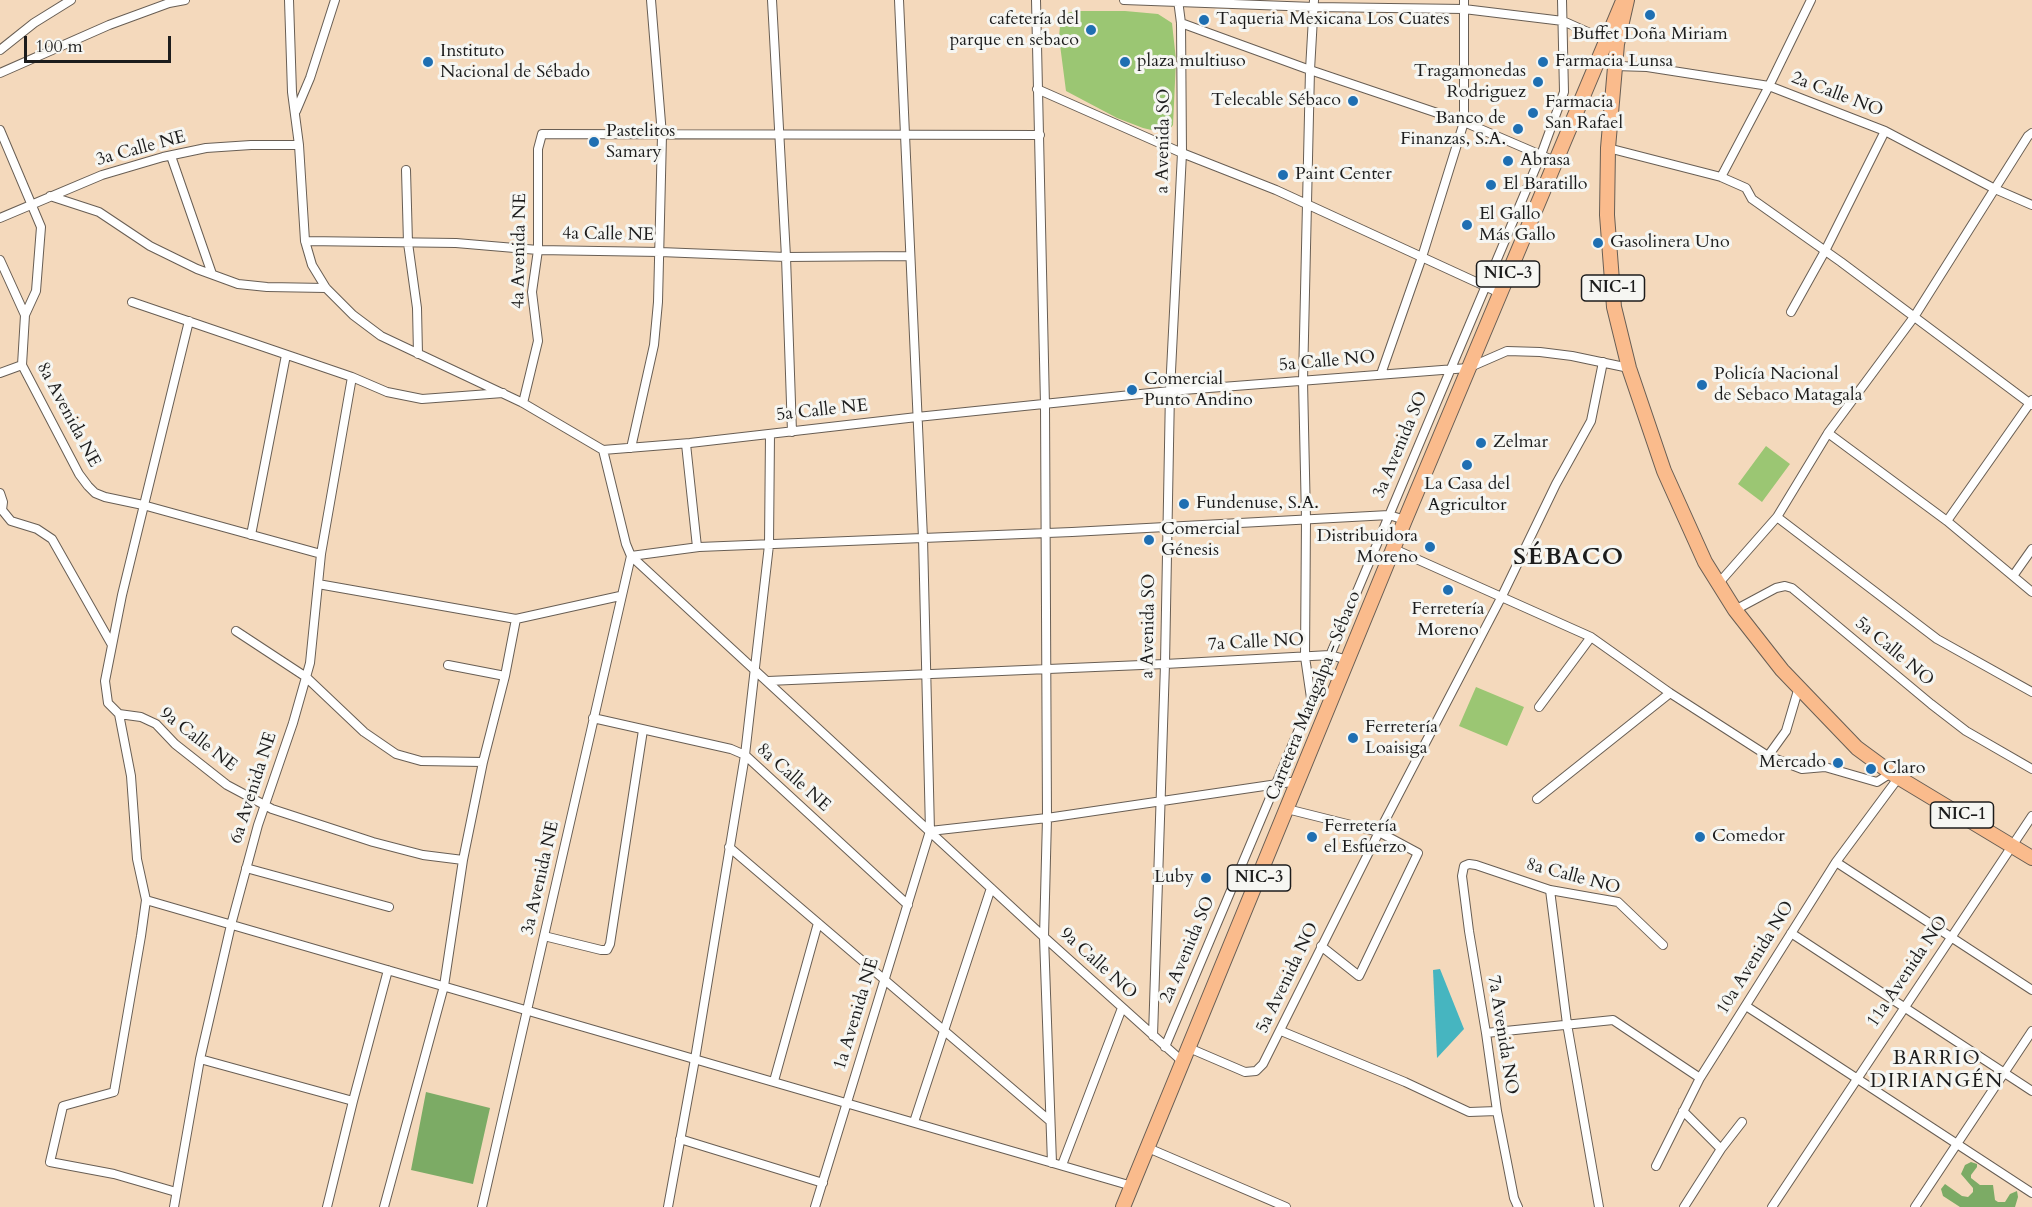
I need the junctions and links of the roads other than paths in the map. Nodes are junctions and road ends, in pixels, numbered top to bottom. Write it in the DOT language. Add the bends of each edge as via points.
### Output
graph roads {
  1 [pos="71,0"];
  2 [pos="185,0"];
  3 [pos="289,0"];
  4 [pos="335,0"];
  5 [pos="651,0"];
  6 [pos="772,0"];
  7 [pos="899,0"];
  8 [pos="1036,0"];
  9 [pos="1124,0"];
  10 [pos="1562,0"];
  11 [pos="1625,0"];
  12 [pos="1811,0"];
  13 [pos="1178,1"];
  14 [pos="1314,4"];
  15 [pos="1464,4"];
  16 [pos="1563,21"];
  17 [pos="1181,23"];
  18 [pos="1608,34"];
  19 [pos="0,50"];
  20 [pos="1615,66"];
  21 [pos="1310,70"];
  22 [pos="0,73"];
  23 [pos="1769,86"];
  24 [pos="1037,89"];
  25 [pos="296,112"];
  26 [pos="1464,122"];
  27 [pos="0,130"];
  28 [pos="1886,131"];
  29 [pos="2032,133"];
  30 [pos="662,135"];
  31 [pos="778,135"];
  32 [pos="905,135"];
  33 [pos="1040,135"];
  34 [pos="299,145"];
  35 [pos="1608,148"];
  36 [pos="1182,153"];
  37 [pos="1541,155"];
  38 [pos="171,156"];
  39 [pos="1557,162"];
  40 [pos="406,170"];
  41 [pos="1721,177"];
  42 [pos="1995,189"];
  43 [pos="50,196"];
  44 [pos="33,205"];
  45 [pos="1307,205"];
  46 [pos="2032,206"];
  47 [pos="0,218"];
  48 [pos="305,241"];
  49 [pos="408,243"];
  50 [pos="538,250"];
  51 [pos="1825,251"];
  52 [pos="660,252"];
  53 [pos="910,256"];
  54 [pos="786,257"];
  55 [pos="1422,257"];
  56 [pos="0,260"];
  57 [pos="212,274"];
  58 [pos="1486,286"];
  59 [pos="326,288"];
  60 [pos="1500,293"];
  61 [pos="132,302"];
  62 [pos="1791,312"];
  63 [pos="25,315"];
  64 [pos="1914,317"];
  65 [pos="189,321"];
  66 [pos="418,354"];
  67 [pos="286,355"];
  68 [pos="1603,362"];
  69 [pos="22,365"];
  70 [pos="1468,368"];
  71 [pos="1629,368"];
  72 [pos="1450,370"];
  73 [pos="0,374"];
  74 [pos="1382,374"];
  75 [pos="352,377"];
  76 [pos="1303,381"];
  77 [pos="1170,391"];
  78 [pos="503,393"];
  79 [pos="2031,402"];
  80 [pos="523,403"];
  81 [pos="1045,405"];
  82 [pos="917,417"];
  83 [pos="792,432"];
  84 [pos="1828,433"];
  85 [pos="770,434"];
  86 [pos="686,444"];
  87 [pos="631,448"];
  88 [pos="603,450"];
  89 [pos="0,493"];
  90 [pos="143,505"];
  91 [pos="1389,515"];
  92 [pos="1777,517"];
  93 [pos="1306,519"];
  94 [pos="1405,520"];
  95 [pos="1947,521"];
  96 [pos="1168,527"];
  97 [pos="1045,533"];
  98 [pos="251,535"];
  99 [pos="922,538"];
  100 [pos="769,545"];
  101 [pos="697,547"];
  102 [pos="1394,549"];
  103 [pos="2032,549"];
  104 [pos="321,554"];
  105 [pos="631,556"];
  106 [pos="2013,576"];
  107 [pos="318,584"];
  108 [pos="1718,584"];
  109 [pos="2032,592"];
  110 [pos="620,596"];
  111 [pos="1502,596"];
  112 [pos="1735,610"];
  113 [pos="516,619"];
  114 [pos="236,631"];
  115 [pos="1591,637"];
  116 [pos="112,645"];
  117 [pos="1330,655"];
  118 [pos="1305,657"];
  119 [pos="1348,660"];
  120 [pos="1165,664"];
  121 [pos="448,665"];
  122 [pos="1047,669"];
  123 [pos="756,670"];
  124 [pos="927,674"];
  125 [pos="505,676"];
  126 [pos="306,677"];
  127 [pos="768,681"];
  128 [pos="1799,687"];
  129 [pos="2032,692"];
  130 [pos="1670,693"];
  131 [pos="1311,699"];
  132 [pos="1539,707"];
  133 [pos="120,714"];
  134 [pos="593,718"];
  135 [pos="643,730"];
  136 [pos="745,755"];
  137 [pos="1768,756"];
  138 [pos="483,762"];
  139 [pos="2032,769"];
  140 [pos="1895,775"];
  141 [pos="1298,781"];
  142 [pos="1275,785"];
  143 [pos="1537,799"];
  144 [pos="1161,801"];
  145 [pos="265,805"];
  146 [pos="1287,809"];
  147 [pos="2032,816"];
  148 [pos="1047,818"];
  149 [pos="930,831"];
  150 [pos="1379,832"];
  151 [pos="2012,846"];
  152 [pos="729,847"];
  153 [pos="2032,858"];
  154 [pos="463,860"];
  155 [pos="1836,862"];
  156 [pos="1464,866"];
  157 [pos="246,868"];
  158 [pos="991,888"];
  159 [pos="1550,891"];
  160 [pos="146,900"];
  161 [pos="908,905"];
  162 [pos="389,907"];
  163 [pos="818,923"];
  164 [pos="231,925"];
  165 [pos="1791,933"];
  166 [pos="544,936"];
  167 [pos="1044,937"];
  168 [pos="1951,937"];
  169 [pos="1663,945"];
  170 [pos="1322,946"];
  171 [pos="388,970"];
  172 [pos="885,980"];
  173 [pos="444,986"];
  174 [pos="2032,990"];
  175 [pos="1746,1006"];
  176 [pos="1122,1008"];
  177 [pos="1905,1008"];
  178 [pos="528,1011"];
  179 [pos="1567,1024"];
  180 [pos="945,1031"];
  181 [pos="1281,1031"];
  182 [pos="2032,1031"];
  183 [pos="1486,1033"];
  184 [pos="1153,1036"];
  185 [pos="1166,1047"];
  186 [pos="1189,1048"];
  187 [pos="200,1059"];
  188 [pos="695,1059"];
  189 [pos="1183,1062"];
  190 [pos="2004,1073"];
  191 [pos="1700,1078"];
  192 [pos="1858,1078"];
  193 [pos="774,1081"];
  194 [pos="2032,1091"];
  195 [pos="353,1101"];
  196 [pos="848,1103"];
  197 [pos="1683,1111"];
  198 [pos="1497,1112"];
  199 [pos="1050,1121"];
  200 [pos="914,1122"];
  201 [pos="1742,1122"];
  202 [pos="680,1139"];
  203 [pos="1957,1144"];
  204 [pos="1148,1148"];
  205 [pos="1721,1149"];
  206 [pos="1052,1163"];
  207 [pos="1062,1166"];
  208 [pos="1656,1166"];
  209 [pos="823,1183"];
  210 [pos="1132,1186"];
  211 [pos="177,1192"];
  212 [pos="2032,1193"];
  213 [pos="174,1207"];
  214 [pos="327,1207"];
  215 [pos="384,1207"];
  216 [pos="482,1207"];
  217 [pos="668,1207"];
  218 [pos="815,1207"];
  219 [pos="1123,1207"];
  220 [pos="1286,1207"];
  221 [pos="1518,1207"];
  222 [pos="1599,1207"];
  223 [pos="1684,1207"];
  224 [pos="1772,1207"];
  225 [pos="1916,1207"];
  1 -- 19 [label="street"];
  2 -- 22 [label="street" via="109,25"];
  3 -- 25 [label="street"];
  4 -- 25 [label="street"];
  5 -- 30 [label="street"];
  6 -- 31 [label="street"];
  7 -- 32 [label="street, 1a Avenida NE"];
  8 -- 24 [label="street"];
  9 -- 13 [label="street"];
  10 -- 16 [label="street, 3a Avenida SO"];
  11 -- 18 [label="main road, Carretera Matagalpa - Sébaco / NIC-3"];
  11 -- 20 [label="main road, NIC-1"];
  12 -- 23 [label="street"];
  13 -- 14 [label="street"];
  13 -- 17 [label="street, a Avenida SO"];
  14 -- 15 [label="street"];
  14 -- 21 [label="street"];
  15 -- 16 [label="street"];
  15 -- 26 [label="street"];
  16 -- 18 [label="street" via="1592,34"];
  16 -- 37 [label="street, 3a Avenida SO" via="1564,92"];
  17 -- 21 [label="street"];
  17 -- 36 [label="street, a Avenida SO"];
  18 -- 39 [label="main road, Carretera Matagalpa - Sébaco / NIC-3"];
  20 -- 23 [label="street, 2a Calle NO" via="1647,67"];
  20 -- 35 [label="main road, NIC-1"];
  21 -- 26 [label="street"];
  21 -- 45 [label="street"];
  23 -- 28 [label="street, 2a Calle NO"];
  23 -- 41 [label="street"];
  24 -- 33 [label="street"];
  24 -- 36 [label="street"];
  25 -- 34 [label="street"];
  26 -- 37 [label="street"];
  26 -- 55 [label="street"];
  27 -- 44 [label="street, 8a Avenida NE"];
  28 -- 42 [label="street, 2a Calle NO"];
  28 -- 51 [label="street"];
  29 -- 42 [label="street"];
  30 -- 31 [label="street"];
  30 -- 50 [label="street, 4a Avenida NE" via="542,134 538,149"];
  30 -- 52 [label="street"];
  31 -- 32 [label="street"];
  31 -- 54 [label="street"];
  32 -- 33 [label="street"];
  32 -- 53 [label="street, 1a Avenida NE"];
  33 -- 81 [label="street"];
  34 -- 38 [label="street, 3a Calle NE" via="206,148"];
  34 -- 48 [label="street"];
  35 -- 41 [label="street"];
  35 -- 71 [label="main road, NIC-1" via="1607,215 1614,307"];
  36 -- 45 [label="street"];
  36 -- 77 [label="street, a Avenida SO"];
  37 -- 39 [label="street"];
  37 -- 58 [label="street, 3a Avenida SO"];
  38 -- 43 [label="street, 3a Calle NE" via="102,175"];
  38 -- 57 [label="street"];
  39 -- 60 [label="main road, Carretera Matagalpa - Sébaco / NIC-3"];
  40 -- 49 [label="street"];
  41 -- 51 [label="street" via="1746,188 1752,199"];
  42 -- 46 [label="street, 2a Calle NO"];
  42 -- 64 [label="street"];
  43 -- 44 [label="street, 3a Calle NE"];
  43 -- 57 [label="street" via="99,212 150,246"];
  44 -- 47 [label="street, 3a Calle NE"];
  44 -- 63 [label="street, 8a Avenida NE" via="41,227 36,291"];
  45 -- 55 [label="street"];
  45 -- 76 [label="street"];
  48 -- 49 [label="street, 4a Calle NE"];
  48 -- 59 [label="street" via="312,265"];
  49 -- 50 [label="street, 4a Calle NE"];
  49 -- 66 [label="street" via="417,308"];
  50 -- 52 [label="street, 4a Calle NE"];
  50 -- 80 [label="street, 4a Avenida NE" via="532,292 538,341"];
  51 -- 62 [label="street"];
  51 -- 64 [label="street"];
  52 -- 54 [label="street, 4a Calle NE"];
  52 -- 87 [label="street" via="654,345"];
  53 -- 54 [label="street, 4a Calle NE"];
  53 -- 82 [label="street, 1a Avenida NE"];
  54 -- 83 [label="street"];
  55 -- 58 [label="street"];
  55 -- 74 [label="street"];
  56 -- 63 [label="street"];
  57 -- 59 [label="street" via="238,284"];
  58 -- 60 [label="street"];
  58 -- 72 [label="street, 3a Avenida SO"];
  59 -- 66 [label="street" via="381,336"];
  60 -- 70 [label="main road, Carretera Matagalpa - Sébaco / NIC-3"];
  61 -- 65 [label="street"];
  63 -- 69 [label="street, 8a Avenida NE"];
  64 -- 79 [label="street"];
  64 -- 84 [label="street"];
  65 -- 67 [label="street"];
  65 -- 90 [label="street"];
  66 -- 78 [label="street"];
  67 -- 75 [label="street"];
  67 -- 98 [label="street"];
  68 -- 70 [label="street, 5a Calle NO" via="1507,351"];
  68 -- 71 [label="street, 5a Calle NO"];
  68 -- 111 [label="street, 5a Avenida NO" via="1591,421"];
  69 -- 73 [label="street"];
  69 -- 90 [label="street, 8a Avenida NE" via="88,486 105,497"];
  70 -- 72 [label="street, 5a Calle NO"];
  70 -- 94 [label="main road, Carretera Matagalpa - Sébaco / NIC-3"];
  71 -- 108 [label="main road, NIC-1" via="1664,471"];
  72 -- 74 [label="street, 5a Calle NO"];
  72 -- 91 [label="street, 3a Avenida SO"];
  74 -- 76 [label="street, 5a Calle NO"];
  75 -- 78 [label="street" via="387,392 422,399"];
  75 -- 104 [label="street, 6a Avenida NE"];
  76 -- 77 [label="street, 5a Calle NO"];
  76 -- 93 [label="street"];
  77 -- 81 [label="street, 5a Calle NO"];
  77 -- 96 [label="street, a Avenida SO"];
  78 -- 80 [label="street"];
  79 -- 95 [label="street"];
  80 -- 88 [label="street"];
  81 -- 82 [label="street, 5a Calle NE"];
  81 -- 97 [label="street"];
  82 -- 83 [label="street, 5a Calle NE"];
  82 -- 99 [label="street, 1a Avenida NE"];
  83 -- 85 [label="street, 5a Calle NE"];
  84 -- 92 [label="street"];
  84 -- 95 [label="street"];
  85 -- 86 [label="street, 5a Calle NE"];
  85 -- 100 [label="street"];
  86 -- 87 [label="street, 5a Calle NE"];
  86 -- 101 [label="street"];
  87 -- 88 [label="street, 5a Calle NE"];
  88 -- 105 [label="street"];
  89 -- 116 [label="street" via="2,510 11,521 37,529 52,540"];
  90 -- 98 [label="street, 8a Avenida NE"];
  90 -- 116 [label="street"];
  91 -- 93 [label="street"];
  91 -- 94 [label="street"];
  91 -- 117 [label="street, 3a Avenida SO"];
  92 -- 108 [label="street"];
  92 -- 129 [label="street" via="1937,639"];
  93 -- 96 [label="street"];
  93 -- 118 [label="street"];
  94 -- 102 [label="main road, Carretera Matagalpa - Sébaco / NIC-3"];
  95 -- 106 [label="street"];
  96 -- 97 [label="street"];
  96 -- 120 [label="street, a Avenida SO"];
  97 -- 99 [label="street"];
  97 -- 122 [label="street"];
  98 -- 104 [label="street, 8a Avenida NE"];
  99 -- 100 [label="street"];
  99 -- 124 [label="street, 1a Avenida NE"];
  100 -- 101 [label="street"];
  100 -- 123 [label="street"];
  101 -- 105 [label="street"];
  102 -- 111 [label="street"];
  102 -- 119 [label="main road, Carretera Matagalpa - Sébaco / NIC-3"];
  103 -- 106 [label="street"];
  104 -- 107 [label="street, 6a Avenida NE"];
  105 -- 110 [label="street, 3a Avenida NE"];
  105 -- 123 [label="street, 9a Calle NO"];
  106 -- 109 [label="street"];
  107 -- 113 [label="street"];
  107 -- 126 [label="street, 6a Avenida NE"];
  108 -- 112 [label="main road, NIC-1"];
  110 -- 113 [label="street"];
  110 -- 134 [label="street, 3a Avenida NE"];
  111 -- 115 [label="street"];
  111 -- 150 [label="street, 5a Avenida NO"];
  112 -- 128 [label="main road, NIC-1"];
  112 -- 139 [label="street, 5a Calle NO" via="1776,588 1792,588 1966,731"];
  113 -- 125 [label="street"];
  114 -- 126 [label="street"];
  115 -- 130 [label="street"];
  115 -- 132 [label="street"];
  116 -- 133 [label="street" via="105,681 108,703"];
  117 -- 118 [label="street, 7a Calle NO"];
  117 -- 119 [label="street, 7a Calle NO"];
  117 -- 131 [label="street, 3a Avenida SO"];
  118 -- 120 [label="street, 7a Calle NO"];
  118 -- 131 [label="street"];
  119 -- 141 [label="main road, Carretera Matagalpa - Sébaco / NIC-3"];
  120 -- 122 [label="street, 7a Calle NO"];
  120 -- 144 [label="street, a Avenida SO"];
  121 -- 125 [label="street"];
  122 -- 124 [label="street, 7a Calle NO"];
  122 -- 148 [label="street"];
  123 -- 127 [label="street, 9a Calle NO"];
  123 -- 136 [label="street"];
  124 -- 127 [label="street, 7a Calle NO"];
  124 -- 149 [label="street, 1a Avenida NE"];
  125 -- 138 [label="street"];
  126 -- 138 [label="street" via="364,732 396,754 422,761"];
  126 -- 145 [label="street, 6a Avenida NE"];
  127 -- 149 [label="street, 9a Calle NO"];
  128 -- 137 [label="street" via="1786,731"];
  128 -- 140 [label="main road, NIC-1" via="1857,748"];
  130 -- 137 [label="street"];
  130 -- 143 [label="street"];
  131 -- 142 [label="street, 2a Avenida SO"];
  133 -- 145 [label="street, 9a Calle NE" via="156,724 227,785"];
  133 -- 160 [label="street" via="131,776 137,859"];
  134 -- 135 [label="street, 8a Calle NE"];
  134 -- 166 [label="street, 3a Avenida NE"];
  135 -- 136 [label="street, 8a Calle NE"];
  135 -- 166 [label="street" via="610,945 607,950"];
  136 -- 152 [label="street"];
  136 -- 161 [label="street, 8a Calle NE"];
  137 -- 140 [label="street" via="1802,769 1826,766 1877,782"];
  138 -- 154 [label="street"];
  140 -- 151 [label="main road, NIC-1"];
  140 -- 155 [label="street, 10a Avenida NO"];
  141 -- 142 [label="street"];
  141 -- 146 [label="main road, Carretera Matagalpa - Sébaco / NIC-3"];
  142 -- 144 [label="street"];
  142 -- 185 [label="street, 2a Avenida SO"];
  144 -- 148 [label="street"];
  144 -- 184 [label="street, a Avenida SO"];
  145 -- 154 [label="street, 9a Calle NE" via="373,842"];
  145 -- 157 [label="street, 6a Avenida NE"];
  146 -- 150 [label="street"];
  146 -- 186 [label="main road, Carretera Matagalpa - Sébaco / NIC-3"];
  147 -- 151 [label="street, 11a Avenida NO"];
  148 -- 149 [label="street"];
  148 -- 167 [label="street"];
  149 -- 158 [label="street, 9a Calle NO"];
  149 -- 161 [label="street, 1a Avenida NE"];
  150 -- 170 [label="street, 5a Avenida NO"];
  150 -- 170 [label="street" via="1418,853 1359,976"];
  151 -- 153 [label="main road, NIC-1"];
  151 -- 168 [label="street, 11a Avenida NO"];
  152 -- 163 [label="street"];
  152 -- 188 [label="street"];
  154 -- 173 [label="street"];
  155 -- 165 [label="street, 10a Avenida NO"];
  155 -- 168 [label="street"];
  156 -- 159 [label="street, 8a Calle NO" via="1476,865"];
  156 -- 183 [label="street, 7a Avenida NO" via="1469,931"];
  157 -- 162 [label="street"];
  157 -- 164 [label="street, 6a Avenida NE"];
  158 -- 167 [label="street, 9a Calle NO"];
  158 -- 180 [label="street"];
  159 -- 169 [label="street, 8a Calle NO" via="1618,902"];
  159 -- 179 [label="street"];
  160 -- 164 [label="street"];
  160 -- 211 [label="street" via="114,1092 63,1106 50,1162 114,1174"];
  161 -- 172 [label="street, 1a Avenida NE"];
  163 -- 172 [label="street"];
  163 -- 193 [label="street"];
  164 -- 171 [label="street"];
  164 -- 187 [label="street, 6a Avenida NE"];
  165 -- 175 [label="street, 10a Avenida NO"];
  165 -- 177 [label="street"];
  166 -- 178 [label="street, 3a Avenida NE"];
  167 -- 176 [label="street, 9a Calle NO"];
  167 -- 199 [label="street"];
  168 -- 174 [label="street"];
  168 -- 177 [label="street, 11a Avenida NO"];
  170 -- 181 [label="street, 5a Avenida NO"];
  171 -- 173 [label="street"];
  171 -- 195 [label="street"];
  172 -- 180 [label="street"];
  172 -- 196 [label="street, 1a Avenida NE"];
  173 -- 178 [label="street"];
  173 -- 215 [label="street"];
  175 -- 191 [label="street, 10a Avenida NO"];
  175 -- 192 [label="street"];
  176 -- 184 [label="street, 9a Calle NO"];
  176 -- 207 [label="street"];
  177 -- 190 [label="street"];
  177 -- 192 [label="street, 11a Avenida NO"];
  178 -- 188 [label="street"];
  178 -- 216 [label="street, 3a Avenida NE"];
  179 -- 183 [label="street"];
  179 -- 191 [label="street" via="1613,1020"];
  179 -- 222 [label="street"];
  180 -- 199 [label="street"];
  180 -- 200 [label="street"];
  181 -- 186 [label="street, 5a Avenida NO" via="1256,1071 1245,1072"];
  181 -- 198 [label="street" via="1469,1113"];
  182 -- 190 [label="street"];
  183 -- 198 [label="street, 7a Avenida NO"];
  184 -- 185 [label="street, 9a Calle NO"];
  185 -- 189 [label="street, 9a Calle NO"];
  186 -- 189 [label="main road, Carretera Matagalpa - Sébaco / NIC-3"];
  187 -- 195 [label="street"];
  187 -- 211 [label="street, 6a Avenida NE"];
  188 -- 193 [label="street"];
  188 -- 202 [label="street"];
  189 -- 204 [label="main road, Carretera Matagalpa - Sébaco / NIC-3"];
  190 -- 194 [label="street"];
  190 -- 203 [label="street"];
  191 -- 197 [label="street, 10a Avenida NO"];
  192 -- 203 [label="street"];
  192 -- 224 [label="street, 11a Avenida NO"];
  193 -- 196 [label="street"];
  195 -- 214 [label="street"];
  196 -- 200 [label="street"];
  196 -- 209 [label="street, 1a Avenida NE"];
  197 -- 205 [label="street"];
  197 -- 208 [label="street, 10a Avenida NO"];
  198 -- 221 [label="street, 7a Avenida NO"];
  199 -- 206 [label="street"];
  200 -- 206 [label="street"];
  201 -- 205 [label="street"];
  202 -- 209 [label="street"];
  202 -- 217 [label="street"];
  203 -- 212 [label="street"];
  203 -- 225 [label="street"];
  204 -- 210 [label="main road, Carretera Matagalpa - Sébaco / NIC-3"];
  204 -- 220 [label="street"];
  205 -- 223 [label="street"];
  206 -- 207 [label="street"];
  207 -- 210 [label="street"];
  209 -- 218 [label="street, 1a Avenida NE"];
  210 -- 219 [label="main road, Carretera Matagalpa - Sébaco / NIC-3"];
  211 -- 213 [label="street, 6a Avenida NE"];
}
